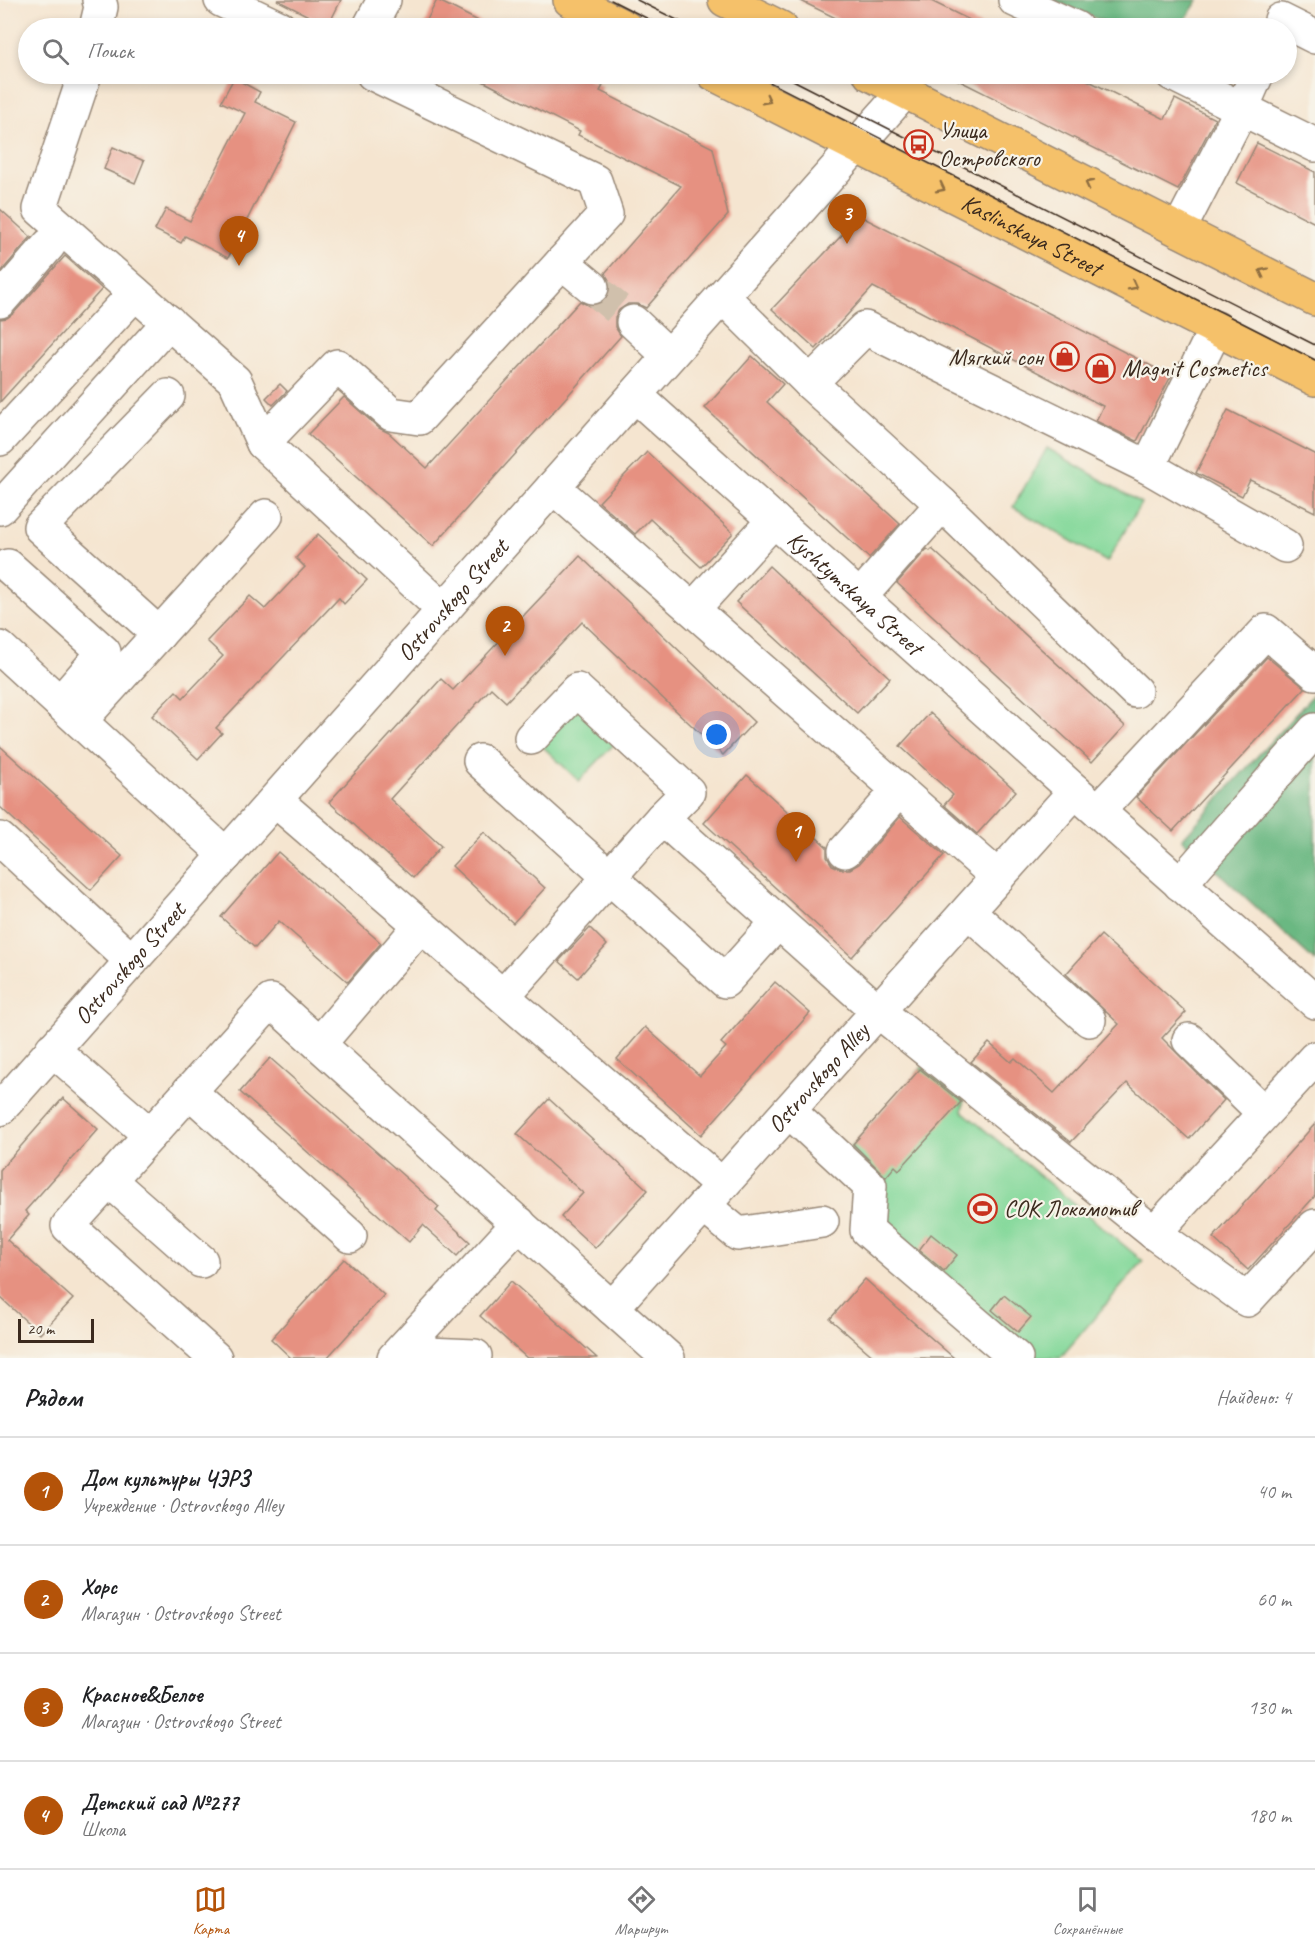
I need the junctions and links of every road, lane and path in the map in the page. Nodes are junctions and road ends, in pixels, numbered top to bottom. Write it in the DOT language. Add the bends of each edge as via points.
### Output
graph roads {
  1 [pos="99,0"];
  2 [pos="221,0"];
  3 [pos="384,0"];
  4 [pos="570,0"];
  5 [pos="726,0"];
  6 [pos="1015,0"];
  7 [pos="98,18"];
  8 [pos="259,18"];
  9 [pos="374,18"];
  10 [pos="606,18"];
  11 [pos="762,18"];
  12 [pos="1054,18"];
  13 [pos="1297,26"];
  14 [pos="1315,37"];
  15 [pos="82,84"];
  16 [pos="394,84"];
  17 [pos="734,84"];
  18 [pos="891,84"];
  19 [pos="1193,84"];
  20 [pos="1253,84"];
  21 [pos="905,91"];
  22 [pos="1242,108"];
  23 [pos="1315,144"];
  24 [pos="857,146"];
  25 [pos="1179,230"];
  26 [pos="50,245"];
  27 [pos="562,262"];
  28 [pos="592,287"];
  29 [pos="135,292"];
  30 [pos="723,297"];
  31 [pos="1315,299"];
  32 [pos="0,301"];
  33 [pos="169,322"];
  34 [pos="633,322"];
  35 [pos="1216,328"];
  36 [pos="669,356"];
  37 [pos="1315,379"];
  38 [pos="810,383"];
  39 [pos="635,395"];
  40 [pos="168,396"];
  41 [pos="4,427"];
  42 [pos="263,443"];
  43 [pos="1148,467"];
  44 [pos="553,487"];
  45 [pos="942,504"];
  46 [pos="0,508"];
  47 [pos="266,516"];
  48 [pos="774,520"];
  49 [pos="1285,546"];
  50 [pos="8,566"];
  51 [pos="860,597"];
  52 [pos="693,609"];
  53 [pos="444,610"];
  54 [pos="159,634"];
  55 [pos="0,648"];
  56 [pos="1315,673"];
  57 [pos="1135,691"];
  58 [pos="70,712"];
  59 [pos="1315,730"];
  60 [pos="531,738"];
  61 [pos="480,761"];
  62 [pos="899,790"];
  63 [pos="275,800"];
  64 [pos="1087,801"];
  65 [pos="662,818"];
  66 [pos="0,839"];
  67 [pos="845,851"];
  68 [pos="226,855"];
  69 [pos="609,877"];
  70 [pos="998,877"];
  71 [pos="1180,884"];
  72 [pos="968,911"];
  73 [pos="778,922"];
  74 [pos="420,926"];
  75 [pos="132,961"];
  76 [pos="503,996"];
  77 [pos="1315,1002"];
  78 [pos="878,1011"];
  79 [pos="1089,1020"];
  80 [pos="1189,1040"];
  81 [pos="319,1044"];
  82 [pos="52,1049"];
  83 [pos="1315,1058"];
  84 [pos="189,1091"];
  85 [pos="0,1109"];
  86 [pos="789,1111"];
  87 [pos="1264,1113"];
  88 [pos="150,1135"];
  89 [pos="110,1180"];
  90 [pos="713,1196"];
  91 [pos="822,1221"];
  92 [pos="519,1223"];
  93 [pos="1315,1226"];
  94 [pos="1154,1233"];
  95 [pos="350,1236"];
  96 [pos="201,1261"];
  97 [pos="612,1308"];
  98 [pos="475,1356"];
  99 [pos="215,1358"];
  100 [pos="394,1358"];
  101 [pos="423,1358"];
  102 [pos="668,1358"];
  103 [pos="1016,1358"];
  1 -- 7 [label="street"];
  2 -- 8 [label="street"];
  3 -- 9 [label="street"];
  4 -- 10 [label="main road"];
  5 -- 11 [label="main road"];
  6 -- 12 [label="street"];
  13 -- 14 [label="street"];
  15 -- 29 [label="street" via="40,209"];
  16 -- 27 [label="street" via="595,181 606,214"];
  17 -- 24 [label="main road, Kaslinskaya Street, one-way"];
  18 -- 21 [label="main road"];
  19 -- 22 [label="street"];
  20 -- 22 [label="street"];
  21 -- 24 [label="street, Ostrovskogo Street"];
  25 -- 21 [label="main road, one-way"];
  22 -- 23 [label="street"];
  22 -- 25 [label="street"];
  24 -- 30 [label="street, Ostrovskogo Street"];
  24 -- 35 [label="main road, Kaslinskaya Street, one-way"];
  31 -- 25 [label="main road, one-way"];
  26 -- 32 [label="street"];
  27 -- 28 [label="street"];
  27 -- 42 [label="street" via="419,418 392,414 337,366"];
  29 -- 33 [label="street"];
  29 -- 41 [label="street"];
  30 -- 36 [label="street, Ostrovskogo Street"];
  30 -- 38 [label="street"];
  33 -- 42 [label="street" via="235,381"];
  33 -- 46 [label="street"];
  34 -- 36 [label="street"];
  35 -- 37 [label="main road, Kaslinskaya Street"];
  35 -- 43 [label="street"];
  36 -- 39 [label="street, Ostrovskogo Street"];
  38 -- 43 [label="street" via="865,328"];
  38 -- 45 [label="street"];
  39 -- 44 [label="street, Ostrovskogo Street"];
  39 -- 48 [label="street, Kyshtymskaya Street"];
  40 -- 54 [label="street" via="40,527"];
  42 -- 53 [label="street"];
  43 -- 49 [label="street"];
  44 -- 52 [label="street"];
  44 -- 53 [label="street, Ostrovskogo Street"];
  45 -- 51 [label="street"];
  45 -- 57 [label="street"];
  47 -- 54 [label="street"];
  48 -- 51 [label="street, Kyshtymskaya Street"];
  48 -- 52 [label="street"];
  50 -- 58 [label="street" via="104,652"];
  51 -- 64 [label="street, Kyshtymskaya Street"];
  52 -- 62 [label="street"];
  53 -- 63 [label="street, Ostrovskogo Street"];
  54 -- 58 [label="street"];
  55 -- 58 [label="street"];
  56 -- 64 [label="street, Ostrovskogo Alley" via="1266,631"];
  58 -- 68 [label="street"];
  59 -- 71 [label="street"];
  60 -- 65 [label="street" via="577,690 688,792"];
  61 -- 69 [label="street"];
  62 -- 67 [label="street"];
  62 -- 70 [label="street"];
  63 -- 68 [label="street, Ostrovskogo Street"];
  63 -- 74 [label="street"];
  64 -- 70 [label="street, Ostrovskogo Alley"];
  64 -- 71 [label="street, Kyshtymskaya Street"];
  65 -- 69 [label="street"];
  65 -- 73 [label="street"];
  66 -- 75 [label="street"];
  68 -- 75 [label="street, Ostrovskogo Street"];
  69 -- 73 [label="street" via="725,981"];
  69 -- 76 [label="street"];
  70 -- 72 [label="street, Ostrovskogo Alley"];
  71 -- 77 [label="street, Kyshtymskaya Street"];
  72 -- 78 [label="street, Ostrovskogo Alley"];
  72 -- 79 [label="street"];
  73 -- 78 [label="street"];
  74 -- 76 [label="street"];
  74 -- 81 [label="street"];
  75 -- 82 [label="street, Ostrovskogo Street"];
  76 -- 90 [label="street"];
  78 -- 86 [label="street, Ostrovskogo Alley"];
  78 -- 94 [label="street"];
  80 -- 87 [label="street"];
  81 -- 84 [label="street" via="271,1001"];
  81 -- 92 [label="street"];
  82 -- 85 [label="street, Ostrovskogo Street"];
  82 -- 88 [label="street"];
  83 -- 87 [label="street"];
  84 -- 88 [label="street"];
  84 -- 95 [label="street"];
  86 -- 90 [label="street, Ostrovskogo Alley"];
  86 -- 103 [label="street" via="870,1186 867,1230"];
  87 -- 94 [label="street"];
  88 -- 89 [label="street"];
  89 -- 96 [label="street"];
  89 -- 99 [label="street" via="68,1226"];
  90 -- 91 [label="street" via="738,1234"];
  90 -- 97 [label="street, Ostrovskogo Alley"];
  92 -- 97 [label="street"];
  92 -- 100 [label="street"];
  93 -- 94 [label="street" via="1247,1300"];
  97 -- 102 [label="street"];
  98 -- 101 [label="street" via="427,1354"];
}
